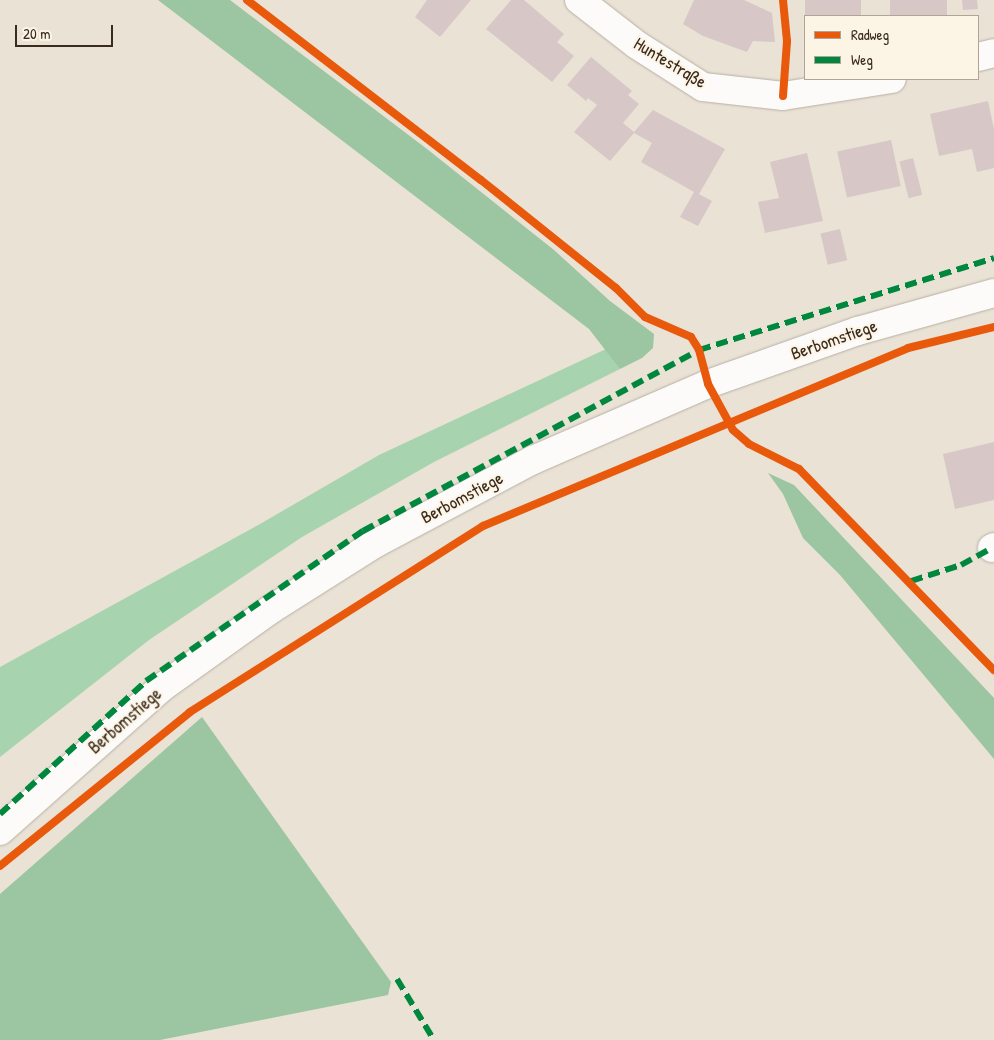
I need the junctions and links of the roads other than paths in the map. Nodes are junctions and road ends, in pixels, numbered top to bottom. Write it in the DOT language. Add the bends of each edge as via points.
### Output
graph roads {
  1 [pos="579,0"];
  2 [pos="994,53"];
  3 [pos="979,57"];
  4 [pos="886,80"];
  5 [pos="994,293"];
  6 [pos="0,831"];
  1 -- 4 [label="street, Huntestraße" via="637,45 703,87 783,96"];
  2 -- 3 [label="street"];
  5 -- 6 [label="street, Berbomstiege" via="858,331 708,384 534,460 376,543 270,610 161,688"];
}
